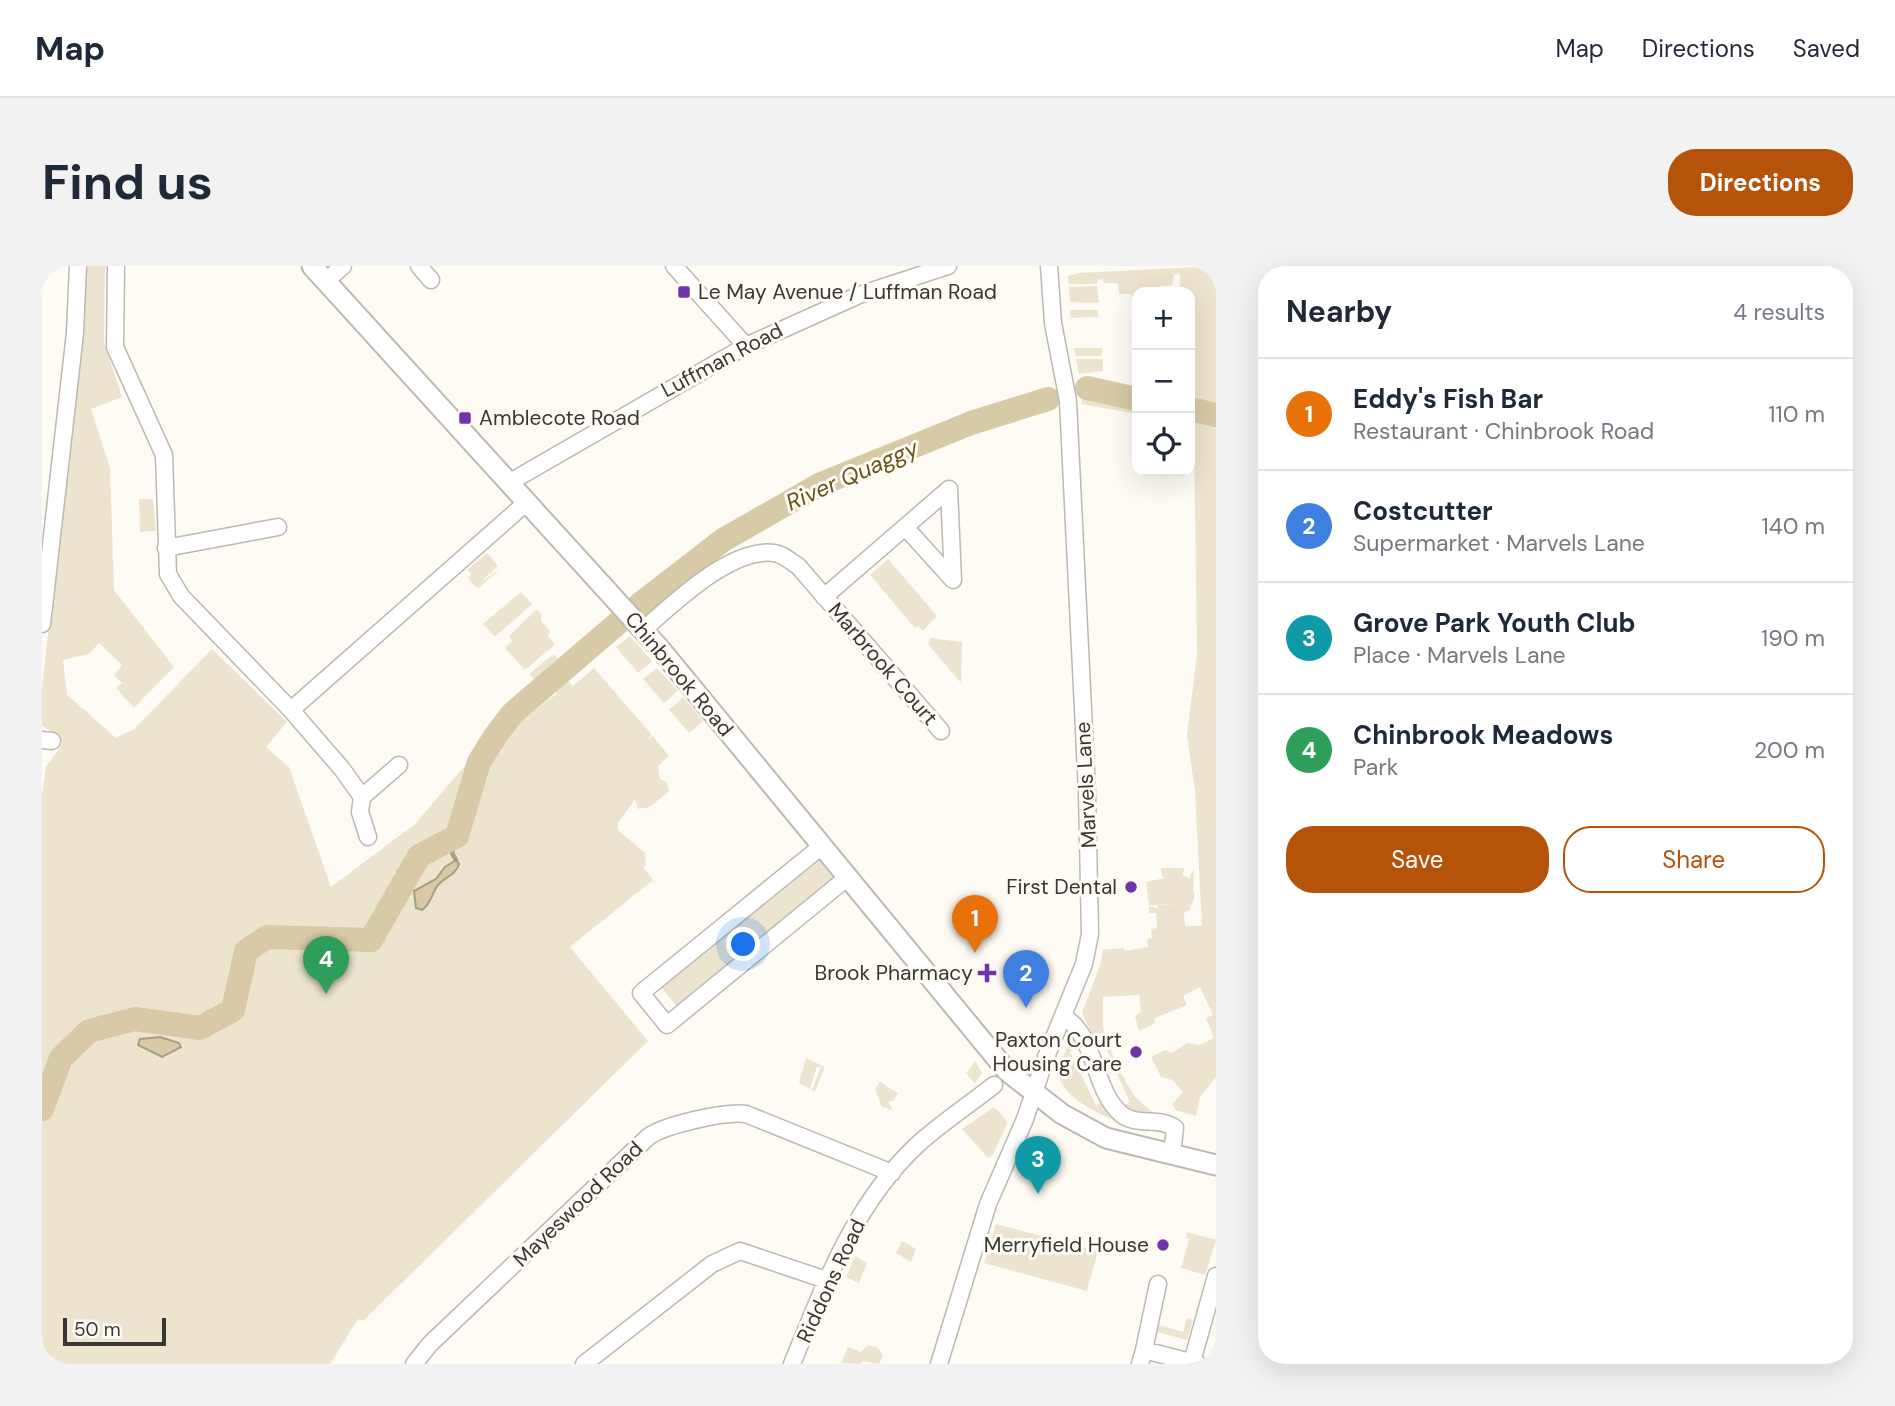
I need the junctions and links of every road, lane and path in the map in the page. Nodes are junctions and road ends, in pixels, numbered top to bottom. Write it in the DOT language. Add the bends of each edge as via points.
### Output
graph roads {
  1 [pos="78,266"];
  2 [pos="116,266"];
  3 [pos="312,266"];
  4 [pos="343,266"];
  5 [pos="419,266"];
  6 [pos="674,266"];
  7 [pos="948,266"];
  8 [pos="1054,266"];
  9 [pos="431,280"];
  10 [pos="326,281"];
  11 [pos="746,346"];
  12 [pos="510,482"];
  13 [pos="527,502"];
  14 [pos="278,527"];
  15 [pos="906,528"];
  16 [pos="166,548"];
  17 [pos="824,597"];
  18 [pos="42,624"];
  19 [pos="643,629"];
  20 [pos="291,710"];
  21 [pos="941,731"];
  22 [pos="399,765"];
  23 [pos="362,797"];
  24 [pos="368,837"];
  25 [pos="823,845"];
  26 [pos="848,877"];
  27 [pos="1063,1016"];
  28 [pos="994,1085"];
  29 [pos="1034,1093"];
  30 [pos="1172,1154"];
  31 [pos="1216,1165"];
  32 [pos="892,1173"];
  33 [pos="1216,1276"];
  34 [pos="826,1280"];
  35 [pos="1158,1284"];
  36 [pos="1142,1357"];
  37 [pos="1195,1363"];
  38 [pos="414,1364"];
  39 [pos="584,1364"];
  40 [pos="792,1364"];
  41 [pos="939,1364"];
  1 -- 18 [label="street" via="75,333"];
  2 -- 16 [label="street" via="115,347 164,456"];
  3 -- 10 [label="main road, Chinbrook Road"];
  4 -- 10 [label="street"];
  5 -- 9 [label="street"];
  6 -- 11 [label="street"];
  7 -- 11 [label="street, Luffman Road" via="859,295"];
  8 -- 27 [label="street, Marvels Lane" via="1054,323 1068,401 1091,921 1084,964"];
  10 -- 12 [label="main road, Chinbrook Road"];
  11 -- 12 [label="street, Luffman Road"];
  12 -- 13 [label="main road, Chinbrook Road"];
  13 -- 19 [label="main road, Chinbrook Road"];
  13 -- 20 [label="street"];
  14 -- 16 [label="street"];
  15 -- 15 [label="street, Marbrook Court" via="945,572 953,580 949,489"];
  15 -- 17 [label="street, Marbrook Court"];
  16 -- 20 [label="street" via="169,578 176,590"];
  17 -- 19 [label="street, Marbrook Court" via="785,557 751,555 695,585"];
  17 -- 21 [label="street, Marbrook Court"];
  19 -- 25 [label="main road, Chinbrook Road"];
  20 -- 23 [label="street"];
  22 -- 23 [label="street"];
  23 -- 24 [label="street" via="360,812"];
  25 -- 26 [label="main road, Chinbrook Road"];
  25 -- 26 [label="street" via="641,993 667,1025"];
  26 -- 29 [label="main road, Chinbrook Road" via="1007,1071"];
  27 -- 29 [label="street, Marvels Lane"];
  27 -- 30 [label="street" via="1077,1024 1120,1113 1175,1128"];
  28 -- 32 [label="street, Riddons Road" via="917,1146"];
  29 -- 30 [label="main road, Chinbrook Road" via="1106,1138"];
  29 -- 41 [label="street, Marvels Lane" via="988,1204"];
  30 -- 31 [label="main road, Chinbrook Road"];
  32 -- 34 [label="street, Riddons Road" via="846,1240"];
  32 -- 38 [label="street, Mayeswood Road" via="746,1114 662,1129 430,1344"];
  33 -- 37 [label="street"];
  34 -- 39 [label="street" via="759,1256 731,1253"];
  34 -- 40 [label="street, Riddons Road"];
  35 -- 36 [label="street"];
  36 -- 37 [label="street"];
}
